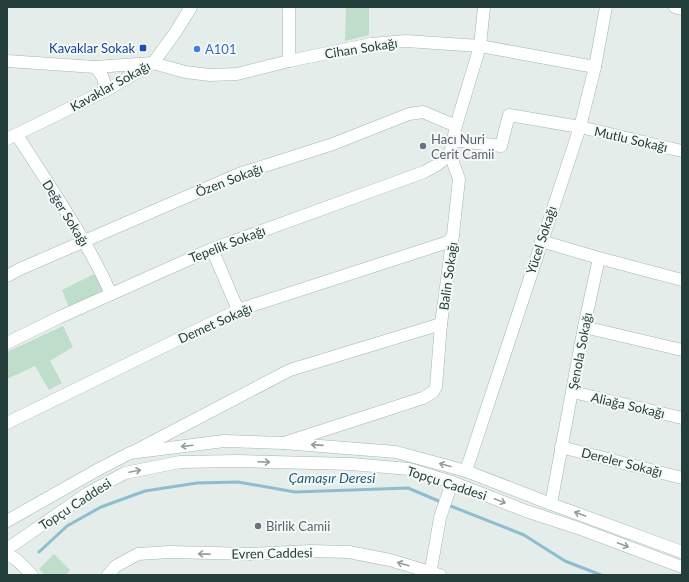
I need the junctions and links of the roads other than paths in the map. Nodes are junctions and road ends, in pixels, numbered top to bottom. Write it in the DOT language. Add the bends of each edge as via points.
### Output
graph roads {
  1 [pos="191,7"];
  2 [pos="289,7"];
  3 [pos="484,7"];
  4 [pos="606,7"];
  5 [pos="675,7"];
  6 [pos="682,9"];
  7 [pos="480,46"];
  8 [pos="7,61"];
  9 [pos="289,61"];
  10 [pos="153,63"];
  11 [pos="95,67"];
  12 [pos="595,67"];
  13 [pos="105,91"];
  14 [pos="456,126"];
  15 [pos="580,127"];
  16 [pos="12,137"];
  17 [pos="453,140"];
  18 [pos="682,151"];
  19 [pos="450,154"];
  20 [pos="453,235"];
  21 [pos="541,241"];
  22 [pos="84,242"];
  23 [pos="212,249"];
  24 [pos="599,258"];
  25 [pos="7,276"];
  26 [pos="682,280"];
  27 [pos="110,294"];
  28 [pos="238,310"];
  29 [pos="441,324"];
  30 [pos="584,327"];
  31 [pos="7,344"];
  32 [pos="682,350"];
  33 [pos="573,392"];
  34 [pos="682,418"];
  35 [pos="7,424"];
  36 [pos="283,443"];
  37 [pos="561,446"];
  38 [pos="130,453"];
  39 [pos="466,471"];
  40 [pos="682,478"];
  41 [pos="450,486"];
  42 [pos="551,504"];
  43 [pos="7,521"];
  44 [pos="7,549"];
  45 [pos="682,552"];
  46 [pos="7,554"];
  47 [pos="18,560"];
  48 [pos="682,567"];
  49 [pos="434,574"];
  50 [pos="21,575"];
  51 [pos="32,575"];
  52 [pos="108,575"];
  1 -- 10 [label="street, Kavaklar Sokağı" via="176,33"];
  2 -- 9 [label="street"];
  3 -- 7 [label="street"];
  4 -- 12 [label="street, Yücel Sokağı"];
  5 -- 6 [label="street"];
  7 -- 9 [label="street, Cihan Sokağı" via="406,41 371,44"];
  7 -- 12 [label="street, Cihan Sokağı"];
  7 -- 14 [label="street"];
  8 -- 11 [label="street, Cihan Sokağı"];
  9 -- 10 [label="street, Cihan Sokağı" via="237,74 210,75 185,72"];
  10 -- 11 [label="street, Cihan Sokağı"];
  10 -- 13 [label="street, Kavaklar Sokağı"];
  11 -- 13 [label="street" via="104,80"];
  12 -- 15 [label="street, Yücel Sokağı"];
  13 -- 16 [label="street, Kavaklar Sokağı"];
  14 -- 17 [label="street"];
  14 -- 22 [label="street, Özen Sokağı" via="423,112 409,114 333,144 239,174"];
  15 -- 17 [label="street, Mutlu Sokağı" via="510,115 501,146"];
  15 -- 18 [label="street, Mutlu Sokağı"];
  15 -- 21 [label="street, Yücel Sokağı"];
  16 -- 22 [label="street, Değer Sokağı"];
  17 -- 19 [label="street"];
  19 -- 20 [label="street, Balin Sokağı" via="459,179"];
  19 -- 23 [label="street, Tepelik Sokağı" via="424,172"];
  20 -- 28 [label="street, Demet Sokağı" via="445,242"];
  20 -- 29 [label="street, Balin Sokağı"];
  21 -- 24 [label="street"];
  21 -- 39 [label="street, Yücel Sokağı"];
  22 -- 25 [label="street, Özen Sokağı"];
  22 -- 27 [label="street, Değer Sokağı"];
  23 -- 27 [label="street, Tepelik Sokağı"];
  23 -- 28 [label="street"];
  24 -- 26 [label="street"];
  24 -- 30 [label="street, Şenola Sokağı"];
  27 -- 31 [label="street, Tepelik Sokağı"];
  28 -- 35 [label="street, Demet Sokağı"];
  29 -- 36 [label="street, Balin Sokağı" via="436,387 429,395"];
  29 -- 38 [label="street" via="290,370"];
  30 -- 32 [label="street"];
  30 -- 33 [label="street, Şenola Sokağı"];
  33 -- 34 [label="street, Aliağa Sokağı"];
  33 -- 37 [label="street, Şenola Sokağı"];
  36 -- 38 [label="street, Topçu Caddesi, one-way" via="224,441"];
  39 -- 36 [label="street, Topçu Caddesi, one-way" via="396,452"];
  37 -- 40 [label="street, Dereler Sokağı"];
  37 -- 42 [label="street, Şenola Sokağı"];
  38 -- 43 [label="street, Topçu Caddesi"];
  39 -- 42 [label="street, Topçu Caddesi"];
  44 -- 41 [label="street, Topçu Caddesi, one-way" via="88,493 125,473 180,462 351,464 409,469"];
  41 -- 48 [label="street, Topçu Caddesi, one-way" via="578,528"];
  41 -- 49 [label="street" via="440,518"];
  45 -- 42 [label="street, Topçu Caddesi, one-way"];
  46 -- 47 [label="street"];
  47 -- 50 [label="street"];
  47 -- 51 [label="street"];
  49 -- 52 [label="street, Evren Caddesi, one-way" via="390,560 349,552 170,552 138,554 116,566"];
}
